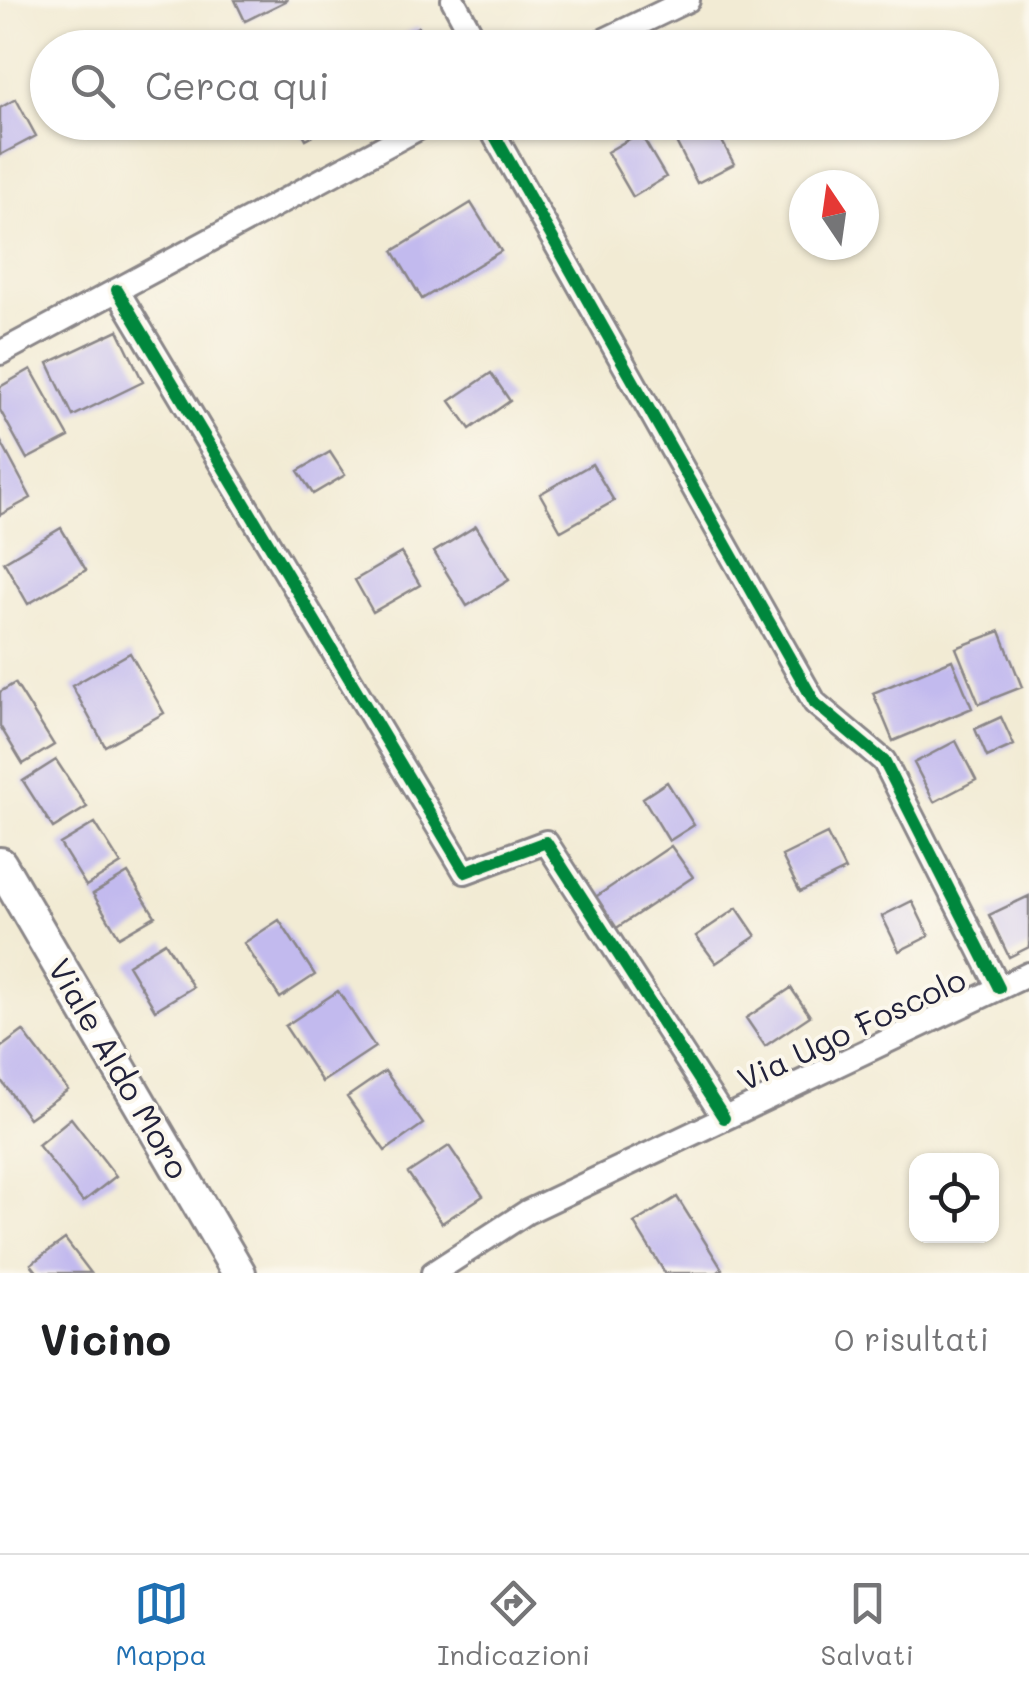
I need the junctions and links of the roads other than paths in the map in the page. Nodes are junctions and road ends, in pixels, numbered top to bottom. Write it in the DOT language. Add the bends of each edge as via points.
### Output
graph roads {
  1 [pos="453,0"];
  2 [pos="688,0"];
  3 [pos="469,30"];
  4 [pos="626,30"];
  5 [pos="396,140"];
  6 [pos="497,140"];
  7 [pos="117,290"];
  8 [pos="0,353"];
  9 [pos="0,864"];
  10 [pos="1029,974"];
  11 [pos="998,988"];
  12 [pos="724,1118"];
  13 [pos="239,1273"];
  14 [pos="434,1273"];
  1 -- 3 [label="street"];
  2 -- 4 [label="street"];
  5 -- 7 [label="street"];
  6 -- 11 [label="street" via="815,702 884,761"];
  7 -- 8 [label="street"];
  7 -- 12 [label="street" via="464,872 546,842"];
  9 -- 13 [label="street, Viale Aldo Moro"];
  10 -- 11 [label="street, Via Ugo Foscolo"];
  11 -- 12 [label="street, Via Ugo Foscolo"];
  12 -- 14 [label="street, Via Ugo Foscolo" via="528,1212"];
}
